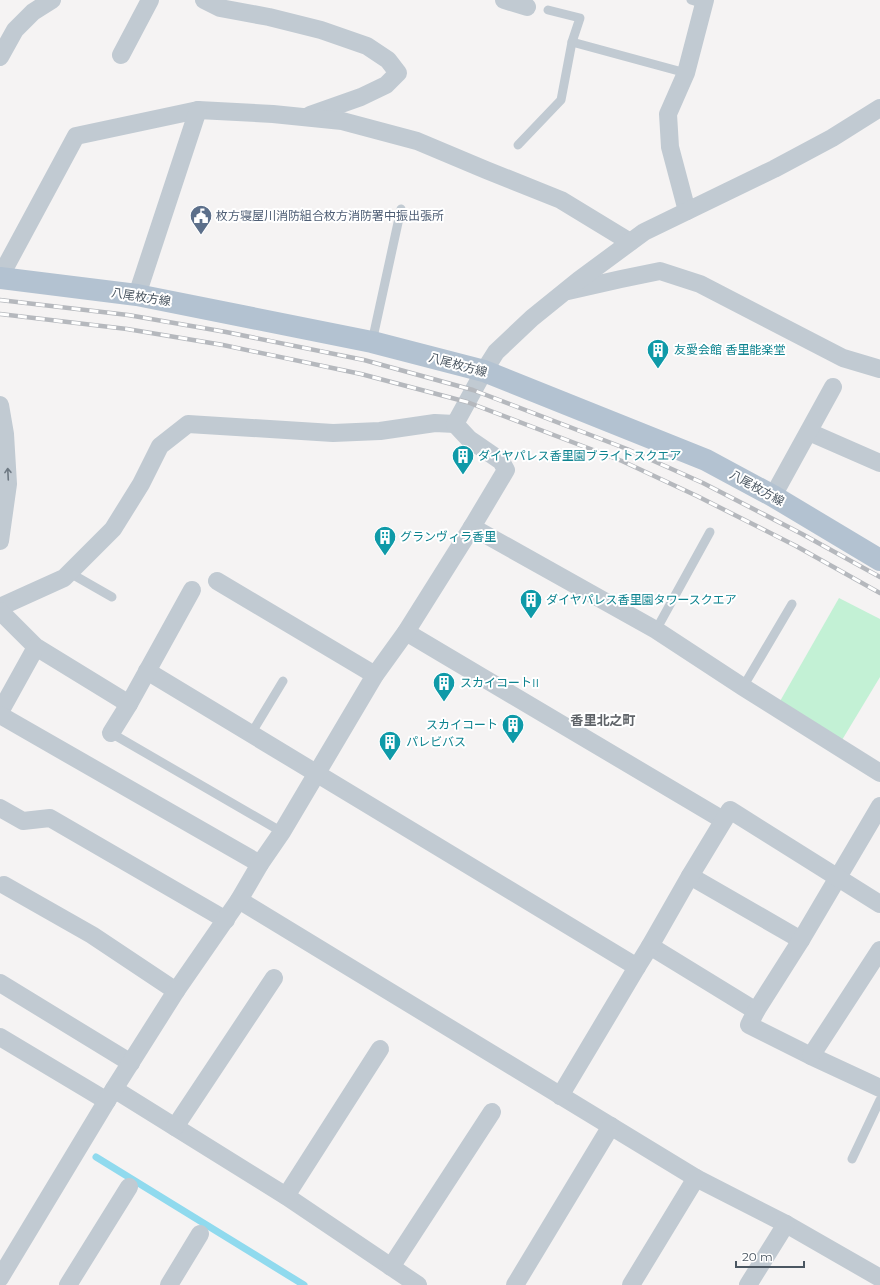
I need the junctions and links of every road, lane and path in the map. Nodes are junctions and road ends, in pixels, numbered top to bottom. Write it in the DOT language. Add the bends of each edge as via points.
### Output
graph roads {
  1 [pos="52,0"];
  2 [pos="150,0"];
  3 [pos="204,0"];
  4 [pos="504,0"];
  5 [pos="700,1"];
  6 [pos="527,7"];
  7 [pos="548,10"];
  8 [pos="572,42"];
  9 [pos="121,55"];
  10 [pos="0,57"];
  11 [pos="686,73"];
  12 [pos="880,108"];
  13 [pos="198,110"];
  14 [pos="304,117"];
  15 [pos="518,144"];
  16 [pos="401,208"];
  17 [pos="688,211"];
  18 [pos="630,242"];
  19 [pos="0,277"];
  20 [pos="565,292"];
  21 [pos="137,295"];
  22 [pos="372,342"];
  23 [pos="880,369"];
  24 [pos="484,371"];
  25 [pos="833,387"];
  26 [pos="0,405"];
  27 [pos="455,424"];
  28 [pos="809,432"];
  29 [pos="880,463"];
  30 [pos="773,496"];
  31 [pos="472,527"];
  32 [pos="710,532"];
  33 [pos="0,540"];
  34 [pos="880,560"];
  35 [pos="70,573"];
  36 [pos="217,581"];
  37 [pos="192,590"];
  38 [pos="112,598"];
  39 [pos="792,604"];
  40 [pos="0,607"];
  41 [pos="0,611"];
  42 [pos="656,630"];
  43 [pos="406,632"];
  44 [pos="36,647"];
  45 [pos="147,671"];
  46 [pos="375,675"];
  47 [pos="283,681"];
  48 [pos="743,687"];
  49 [pos="129,704"];
  50 [pos="0,714"];
  51 [pos="111,733"];
  52 [pos="251,734"];
  53 [pos="880,772"];
  54 [pos="317,774"];
  55 [pos="880,806"];
  56 [pos="0,808"];
  57 [pos="723,820"];
  58 [pos="282,832"];
  59 [pos="260,864"];
  60 [pos="690,876"];
  61 [pos="838,877"];
  62 [pos="4,885"];
  63 [pos="239,900"];
  64 [pos="880,904"];
  65 [pos="226,920"];
  66 [pos="801,940"];
  67 [pos="650,946"];
  68 [pos="880,950"];
  69 [pos="637,967"];
  70 [pos="274,978"];
  71 [pos="0,983"];
  72 [pos="176,991"];
  73 [pos="756,1011"];
  74 [pos="0,1037"];
  75 [pos="380,1049"];
  76 [pos="811,1056"];
  77 [pos="131,1063"];
  78 [pos="880,1088"];
  79 [pos="110,1095"];
  80 [pos="560,1096"];
  81 [pos="880,1100"];
  82 [pos="492,1112"];
  83 [pos="612,1126"];
  84 [pos="175,1127"];
  85 [pos="852,1159"];
  86 [pos="696,1178"];
  87 [pos="128,1187"];
  88 [pos="286,1196"];
  89 [pos="786,1224"];
  90 [pos="200,1234"];
  91 [pos="391,1267"];
  92 [pos="0,1278"];
  93 [pos="880,1278"];
  94 [pos="68,1285"];
  95 [pos="169,1285"];
  96 [pos="418,1285"];
  97 [pos="515,1285"];
  98 [pos="631,1285"];
  99 [pos="748,1285"];
  1 -- 10 [label="street" via="33,12 15,30"];
  2 -- 9 [label="street"];
  3 -- 14 [label="street" via="220,8 321,30 367,46 388,60 398,73 386,85 368,94"];
  4 -- 6 [label="street"];
  5 -- 11 [label="street"];
  7 -- 8 [label="lane" via="580,18"];
  8 -- 11 [label="lane"];
  8 -- 15 [label="lane" via="561,100"];
  11 -- 17 [label="street" via="668,114 670,147"];
  12 -- 17 [label="street" via="832,138"];
  13 -- 14 [label="street"];
  13 -- 19 [label="street" via="76,136"];
  13 -- 21 [label="street"];
  14 -- 18 [label="street" via="342,121 417,141 561,200"];
  16 -- 22 [label="lane"];
  17 -- 18 [label="street" via="644,232"];
  18 -- 20 [label="street"];
  19 -- 21 [label="main road, 八尾枚方線"];
  20 -- 23 [label="street" via="660,271 700,284 844,358"];
  20 -- 24 [label="street" via="532,318 496,352"];
  21 -- 22 [label="main road, 八尾枚方線"];
  22 -- 24 [label="main road, 八尾枚方線"];
  24 -- 27 [label="street"];
  24 -- 30 [label="main road, 八尾枚方線" via="706,460"];
  25 -- 28 [label="street"];
  33 -- 26 [label="street, one-way" via="8,484 5,434"];
  27 -- 31 [label="street" via="469,439 501,461 506,470"];
  27 -- 35 [label="street" via="435,422 380,431 333,433 188,424 160,446 141,484 112,529"];
  28 -- 29 [label="street"];
  28 -- 30 [label="street"];
  30 -- 34 [label="main road, 八尾枚方線"];
  31 -- 42 [label="street"];
  31 -- 43 [label="street"];
  32 -- 42 [label="lane"];
  35 -- 38 [label="lane"];
  35 -- 40 [label="street"];
  36 -- 46 [label="street"];
  37 -- 45 [label="street"];
  39 -- 48 [label="lane"];
  41 -- 44 [label="street"];
  42 -- 48 [label="street"];
  43 -- 46 [label="street"];
  43 -- 57 [label="street"];
  44 -- 49 [label="street"];
  44 -- 50 [label="street"];
  45 -- 49 [label="street"];
  45 -- 52 [label="street"];
  46 -- 54 [label="street"];
  47 -- 52 [label="lane"];
  48 -- 53 [label="street"];
  49 -- 51 [label="street"];
  50 -- 59 [label="street"];
  51 -- 58 [label="lane"];
  52 -- 54 [label="street"];
  54 -- 58 [label="street"];
  54 -- 69 [label="street"];
  55 -- 61 [label="street"];
  56 -- 65 [label="street" via="23,821 50,818"];
  57 -- 60 [label="street"];
  57 -- 61 [label="street" via="730,810"];
  58 -- 59 [label="street"];
  59 -- 63 [label="street"];
  60 -- 66 [label="street"];
  60 -- 67 [label="street"];
  61 -- 64 [label="street"];
  61 -- 66 [label="street"];
  62 -- 72 [label="street" via="92,935"];
  63 -- 65 [label="street"];
  63 -- 80 [label="street"];
  65 -- 72 [label="street"];
  66 -- 73 [label="street"];
  67 -- 69 [label="street"];
  67 -- 73 [label="street"];
  68 -- 76 [label="street"];
  69 -- 80 [label="street"];
  70 -- 84 [label="street"];
  71 -- 77 [label="street"];
  72 -- 77 [label="street"];
  73 -- 76 [label="street" via="750,1025"];
  74 -- 79 [label="street"];
  75 -- 88 [label="street"];
  76 -- 78 [label="street"];
  77 -- 79 [label="street"];
  79 -- 84 [label="street"];
  79 -- 92 [label="street"];
  80 -- 83 [label="street"];
  81 -- 85 [label="lane"];
  82 -- 91 [label="street"];
  83 -- 86 [label="street"];
  83 -- 97 [label="street"];
  84 -- 88 [label="street"];
  86 -- 89 [label="street"];
  86 -- 98 [label="street"];
  87 -- 94 [label="street"];
  88 -- 91 [label="street"];
  89 -- 93 [label="street"];
  89 -- 99 [label="street"];
  90 -- 95 [label="street"];
  91 -- 96 [label="street"];
}
